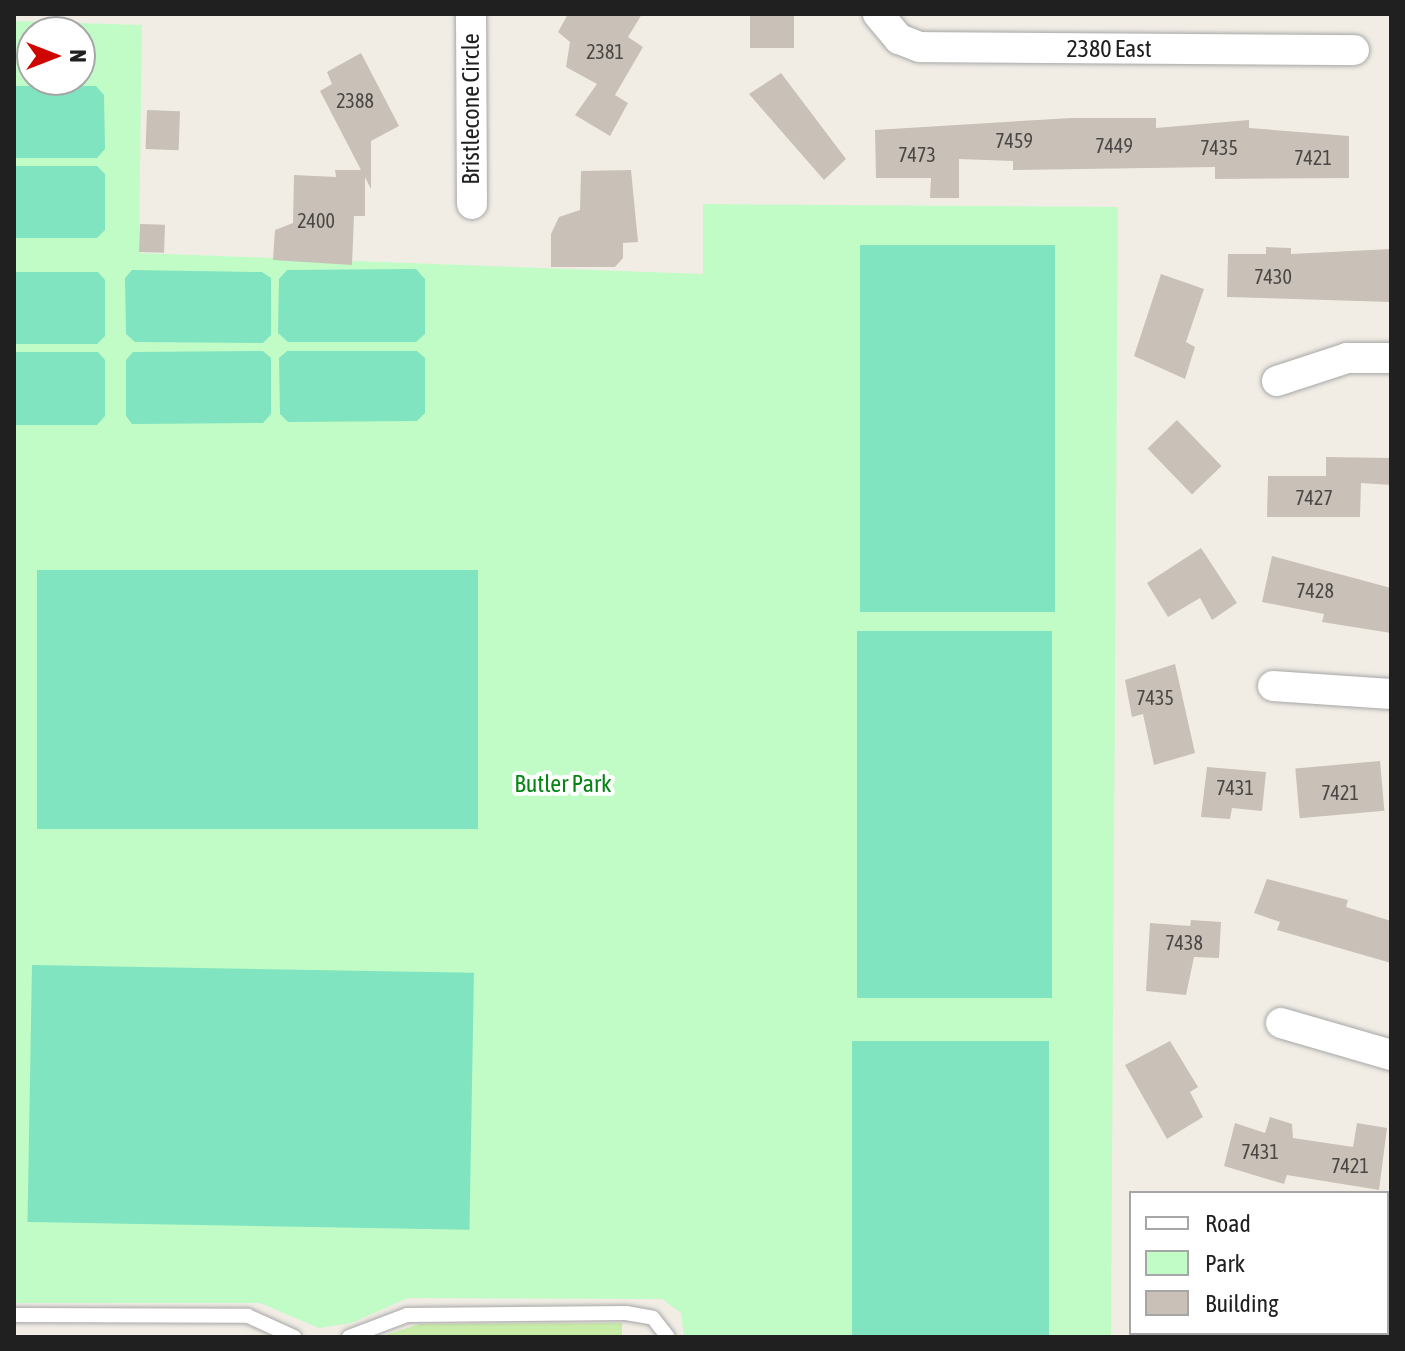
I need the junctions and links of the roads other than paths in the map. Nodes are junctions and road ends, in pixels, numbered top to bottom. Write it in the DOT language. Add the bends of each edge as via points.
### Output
graph roads {
  1 [pos="471,14"];
  2 [pos="878,14"];
  3 [pos="1354,50"];
  4 [pos="472,204"];
  5 [pos="1391,358"];
  6 [pos="1277,381"];
  7 [pos="1273,686"];
  8 [pos="1391,694"];
  9 [pos="1281,1023"];
  10 [pos="1391,1055"];
  11 [pos="14,1315"];
  12 [pos="294,1337"];
  13 [pos="349,1337"];
  14 [pos="668,1337"];
  1 -- 4 [label="street, Bristlecone Circle"];
  2 -- 3 [label="street, 2380 East" via="899,39 920,47"];
  5 -- 6 [label="street" via="1347,358"];
  7 -- 8 [label="street"];
  9 -- 10 [label="street"];
  11 -- 12 [label="lane" via="248,1316"];
  13 -- 14 [label="lane" via="407,1315 630,1313 653,1318"];
}
